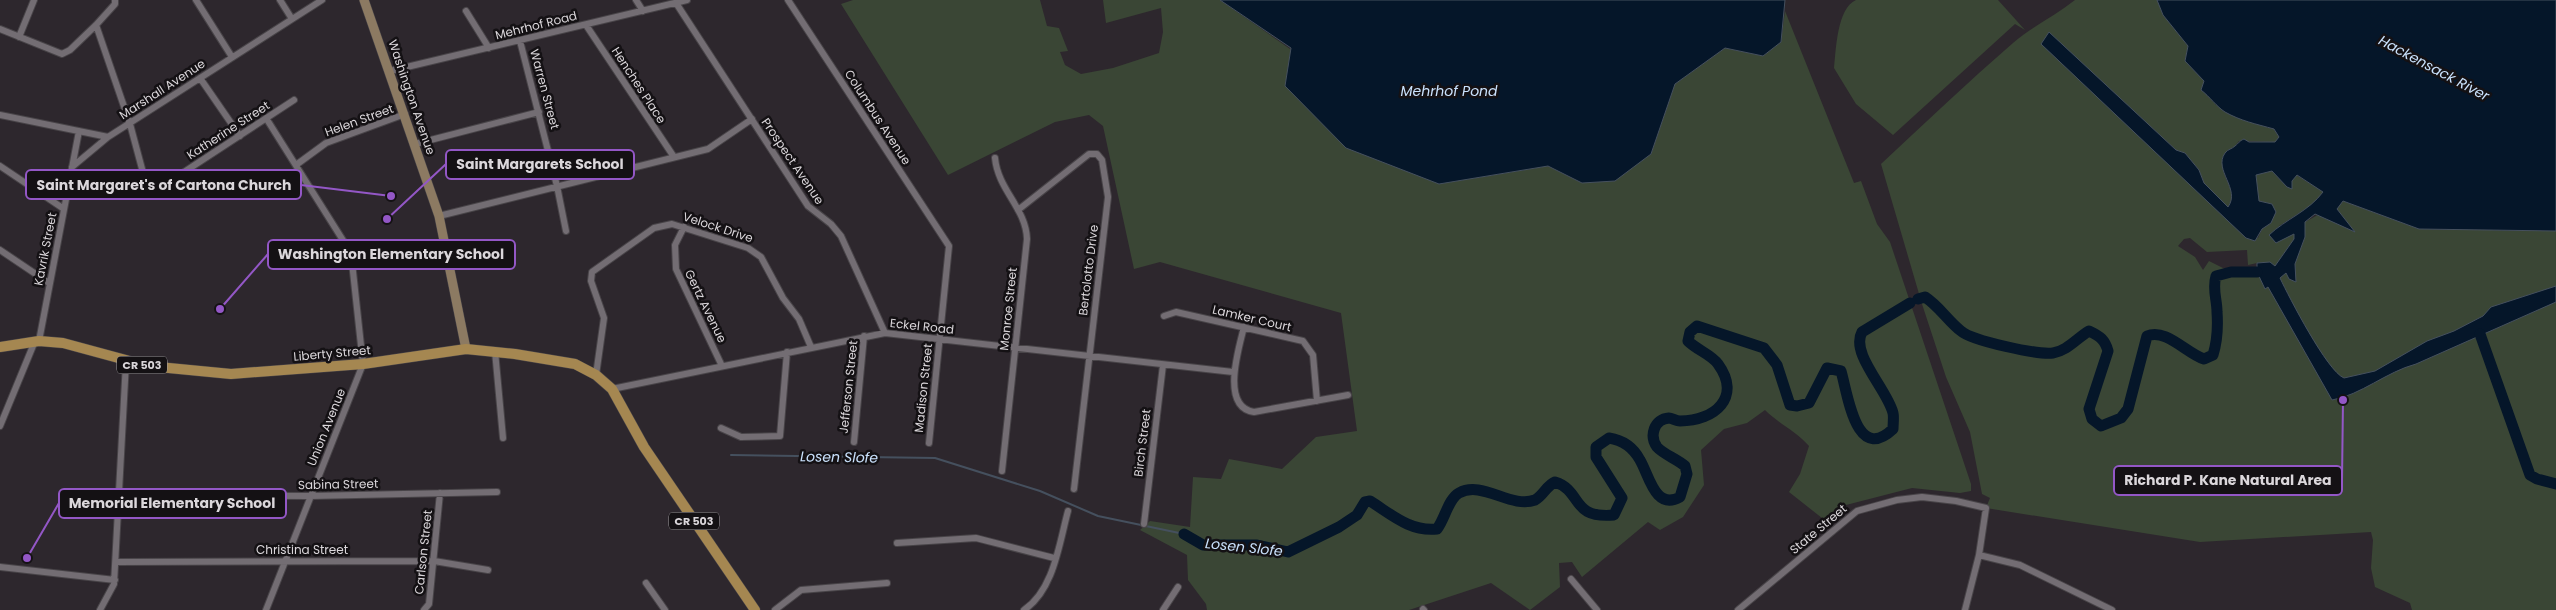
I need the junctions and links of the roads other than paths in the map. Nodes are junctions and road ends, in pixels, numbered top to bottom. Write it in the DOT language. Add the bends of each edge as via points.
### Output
graph roads {
  1 [pos="34,0"];
  2 [pos="115,0"];
  3 [pos="196,0"];
  4 [pos="280,0"];
  5 [pos="322,0"];
  6 [pos="364,0"];
  7 [pos="636,0"];
  8 [pos="687,0"];
  9 [pos="788,0"];
  10 [pos="676,3"];
  11 [pos="643,11"];
  12 [pos="466,12"];
  13 [pos="292,19"];
  14 [pos="96,25"];
  15 [pos="586,25"];
  16 [pos="0,29"];
  17 [pos="19,38"];
  18 [pos="520,41"];
  19 [pos="489,48"];
  20 [pos="232,57"];
  21 [pos="390,71"];
  22 [pos="200,78"];
  23 [pos="294,100"];
  24 [pos="540,112"];
  25 [pos="405,114"];
  26 [pos="0,115"];
  27 [pos="266,118"];
  28 [pos="752,119"];
  29 [pos="130,124"];
  30 [pos="78,131"];
  31 [pos="240,136"];
  32 [pos="108,137"];
  33 [pos="415,144"];
  34 [pos="674,157"];
  35 [pos="995,158"];
  36 [pos="296,165"];
  37 [pos="0,166"];
  38 [pos="72,166"];
  39 [pos="557,186"];
  40 [pos="64,208"];
  41 [pos="1018,210"];
  42 [pos="439,216"];
  43 [pos="684,228"];
  44 [pos="566,231"];
  45 [pos="949,246"];
  46 [pos="0,250"];
  47 [pos="50,282"];
  48 [pos="1164,316"];
  49 [pos="1244,327"];
  50 [pos="885,333"];
  51 [pos="864,336"];
  52 [pos="940,339"];
  53 [pos="37,341"];
  54 [pos="0,347"];
  55 [pos="811,347"];
  56 [pos="1015,348"];
  57 [pos="466,349"];
  58 [pos="495,351"];
  59 [pos="787,352"];
  60 [pos="1089,356"];
  61 [pos="126,362"];
  62 [pos="363,364"];
  63 [pos="1162,365"];
  64 [pos="722,366"];
  65 [pos="1233,372"];
  66 [pos="596,375"];
  67 [pos="612,390"];
  68 [pos="1348,395"];
  69 [pos="1317,401"];
  70 [pos="0,426"];
  71 [pos="722,428"];
  72 [pos="503,438"];
  73 [pos="854,442"];
  74 [pos="929,443"];
  75 [pos="1002,471"];
  76 [pos="1074,489"];
  77 [pos="497,492"];
  78 [pos="440,493"];
  79 [pos="119,495"];
  80 [pos="310,496"];
  81 [pos="1068,512"];
  82 [pos="1144,524"];
  83 [pos="896,543"];
  84 [pos="1979,555"];
  85 [pos="1054,558"];
  86 [pos="285,560"];
  87 [pos="434,561"];
  88 [pos="116,562"];
  89 [pos="0,567"];
  90 [pos="488,570"];
  91 [pos="1571,579"];
  92 [pos="115,580"];
  93 [pos="646,583"];
  94 [pos="887,583"];
  95 [pos="1178,587"];
  96 [pos="100,610"];
  97 [pos="266,610"];
  98 [pos="424,610"];
  99 [pos="665,610"];
  100 [pos="755,610"];
  101 [pos="776,610"];
  102 [pos="1024,610"];
  103 [pos="1163,610"];
  104 [pos="1596,610"];
  105 [pos="1738,610"];
  106 [pos="1965,610"];
  107 [pos="2112,610"];
  1 -- 17 [label="street"];
  2 -- 14 [label="street"];
  3 -- 20 [label="street"];
  4 -- 13 [label="street"];
  5 -- 13 [label="street, Marshall Avenue"];
  6 -- 21 [label="street, Washington Avenue"];
  7 -- 11 [label="street"];
  8 -- 10 [label="street, Mehrhof Road"];
  9 -- 45 [label="street, Columbus Avenue"];
  10 -- 11 [label="street, Mehrhof Road"];
  10 -- 28 [label="street, Prospect Avenue"];
  11 -- 15 [label="street, Mehrhof Road"];
  12 -- 19 [label="street"];
  13 -- 20 [label="street, Marshall Avenue"];
  14 -- 17 [label="street" via="62,54"];
  14 -- 29 [label="street"];
  15 -- 18 [label="street, Mehrhof Road"];
  15 -- 34 [label="street, Henches Place"];
  16 -- 17 [label="street"];
  18 -- 19 [label="street, Mehrhof Road"];
  18 -- 24 [label="street, Warren Street"];
  19 -- 21 [label="street, Mehrhof Road"];
  20 -- 22 [label="street, Marshall Avenue"];
  21 -- 25 [label="street, Washington Avenue"];
  22 -- 29 [label="street, Marshall Avenue"];
  22 -- 31 [label="street"];
  23 -- 27 [label="street, Katherine Street"];
  24 -- 33 [label="street"];
  24 -- 39 [label="street, Warren Street"];
  25 -- 33 [label="street, Washington Avenue"];
  25 -- 36 [label="street, Helen Street" via="326,143"];
  26 -- 30 [label="street"];
  27 -- 31 [label="street, Katherine Street"];
  27 -- 36 [label="street"];
  28 -- 34 [label="street" via="708,149"];
  28 -- 50 [label="street, Prospect Avenue" via="808,206 841,236"];
  29 -- 31 [label="street, Katherine Street" via="149,195"];
  29 -- 32 [label="street, Marshall Avenue"];
  30 -- 32 [label="street"];
  30 -- 38 [label="street, Kavrik Street"];
  32 -- 38 [label="street, Marshall Avenue"];
  33 -- 42 [label="street, Washington Avenue"];
  34 -- 39 [label="street"];
  35 -- 41 [label="street, Monroe Street" via="998,177"];
  36 -- 62 [label="street" via="351,253"];
  37 -- 40 [label="street"];
  38 -- 40 [label="street, Kavrik Street"];
  39 -- 42 [label="street"];
  39 -- 44 [label="street, Warren Street"];
  40 -- 47 [label="street, Kavrik Street"];
  41 -- 56 [label="street, Monroe Street" via="1027,239"];
  41 -- 60 [label="street, Bertolotto Drive" via="1089,154 1097,154 1102,160 1108,192"];
  42 -- 57 [label="street, Washington Avenue"];
  43 -- 55 [label="street, Velock Drive" via="748,248 762,257 783,298 799,319"];
  43 -- 64 [label="street, Gertz Avenue" via="675,245 676,269"];
  43 -- 66 [label="street, Velock Drive" via="672,224 658,226 592,272 591,280 604,318"];
  45 -- 52 [label="street, Madison Street"];
  46 -- 47 [label="street"];
  47 -- 53 [label="street, Kavrik Street"];
  48 -- 49 [label="street, Lamker Court" via="1176,312"];
  49 -- 65 [label="street"];
  49 -- 69 [label="street, Lamker Court" via="1308,345 1313,355"];
  50 -- 51 [label="street, Eckel Road"];
  50 -- 52 [label="street, Eckel Road"];
  51 -- 55 [label="street, Eckel Road"];
  51 -- 73 [label="street, Jefferson Street"];
  52 -- 56 [label="street, Eckel Road"];
  52 -- 74 [label="street, Madison Street"];
  53 -- 54 [label="main road, Liberty Street / CR 503"];
  53 -- 61 [label="main road, Liberty Street / CR 503" via="77,346"];
  53 -- 70 [label="street, Kavrik Street"];
  55 -- 59 [label="street, Eckel Road"];
  56 -- 60 [label="street, Eckel Road"];
  56 -- 75 [label="street, Monroe Street"];
  57 -- 58 [label="main road, Liberty Street / CR 503"];
  57 -- 62 [label="main road, Liberty Street / CR 503"];
  58 -- 66 [label="main road, Liberty Street / CR 503" via="563,361"];
  58 -- 72 [label="street"];
  59 -- 64 [label="street, Eckel Road"];
  59 -- 71 [label="street" via="780,436 741,437"];
  60 -- 63 [label="street, Eckel Road"];
  60 -- 76 [label="street, Bertolotto Drive"];
  61 -- 62 [label="main road, Liberty Street / CR 503" via="231,374"];
  61 -- 79 [label="street"];
  62 -- 80 [label="street, Union Avenue"];
  63 -- 65 [label="street, Eckel Road"];
  63 -- 82 [label="street, Birch Street"];
  64 -- 67 [label="street, Eckel Road"];
  65 -- 69 [label="street" via="1237,401 1248,411"];
  66 -- 67 [label="main road, Liberty Street / CR 503"];
  67 -- 100 [label="main road, Liberty Street / CR 503" via="648,454"];
  68 -- 69 [label="street"];
  77 -- 78 [label="street, Sabina Street"];
  78 -- 80 [label="street, Sabina Street"];
  78 -- 87 [label="street, Carlson Street"];
  79 -- 80 [label="street, Sabina Street"];
  79 -- 88 [label="street"];
  80 -- 86 [label="street, Union Avenue"];
  81 -- 85 [label="street"];
  83 -- 85 [label="street" via="976,538"];
  84 -- 105 [label="street, State Street" via="1986,508 1922,497 1897,500 1857,511"];
  84 -- 106 [label="street"];
  84 -- 107 [label="street" via="2020,565"];
  85 -- 102 [label="street" via="1041,593"];
  86 -- 87 [label="street, Christina Street"];
  86 -- 88 [label="street, Christina Street"];
  86 -- 97 [label="street, Union Avenue"];
  87 -- 90 [label="street, Christina Street"];
  87 -- 98 [label="street, Carlson Street" via="429,604"];
  88 -- 92 [label="street"];
  89 -- 92 [label="street"];
  91 -- 104 [label="street"];
  92 -- 96 [label="street"];
  93 -- 99 [label="street"];
  94 -- 101 [label="street" via="801,590"];
  95 -- 103 [label="street"];
}
